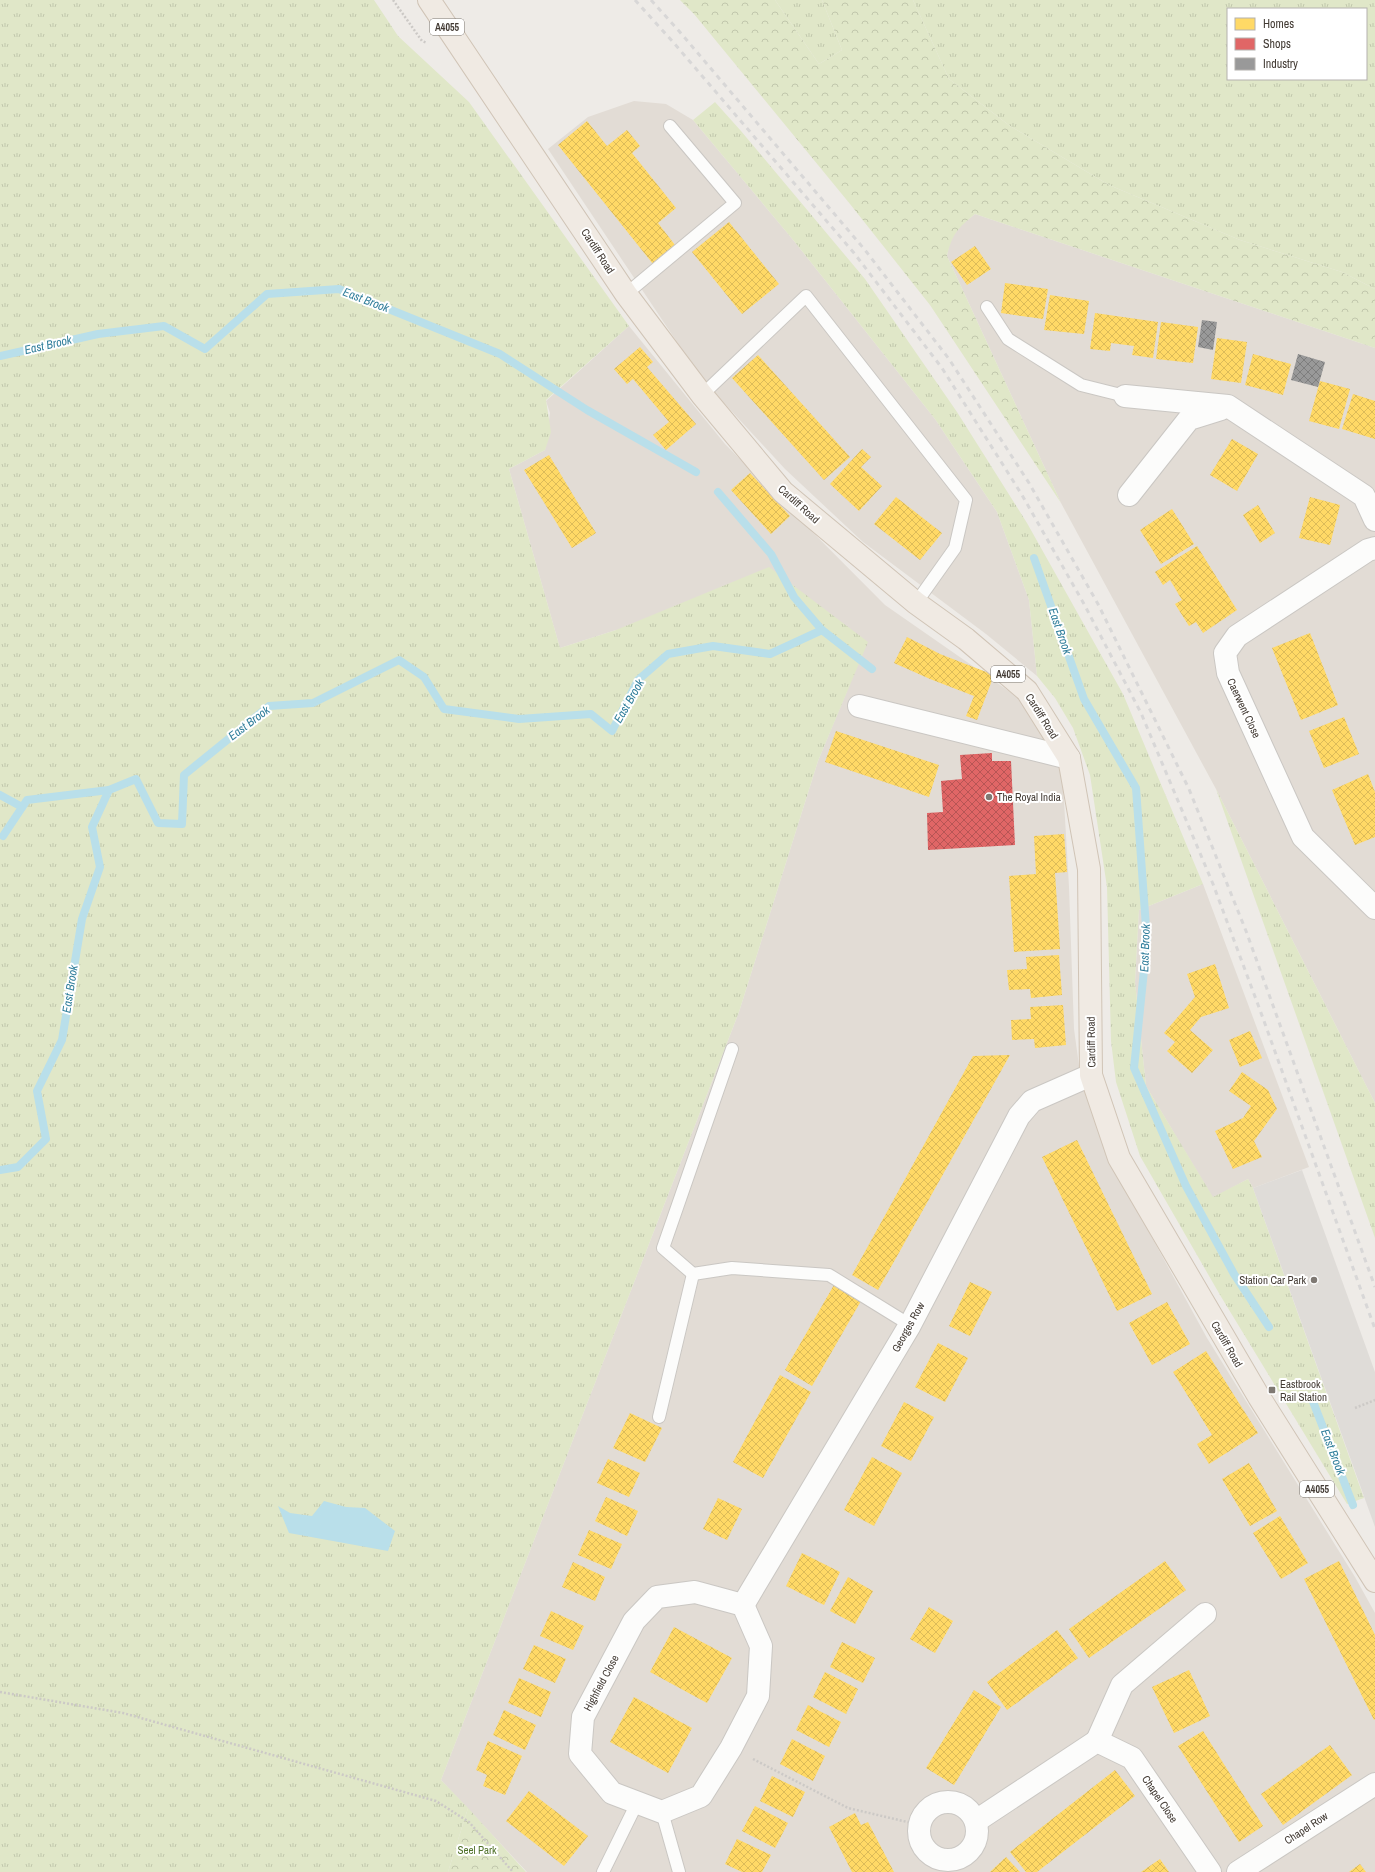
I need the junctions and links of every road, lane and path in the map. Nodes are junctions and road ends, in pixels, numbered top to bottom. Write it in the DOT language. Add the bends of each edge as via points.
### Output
graph roads {
  1 [pos="394,0"];
  2 [pos="429,0"];
  3 [pos="422,42"];
  4 [pos="670,126"];
  5 [pos="626,294"];
  6 [pos="987,307"];
  7 [pos="702,394"];
  8 [pos="1125,396"];
  9 [pos="1228,406"];
  10 [pos="1129,495"];
  11 [pos="1375,520"];
  12 [pos="1375,548"];
  13 [pos="916,603"];
  14 [pos="859,706"];
  15 [pos="1069,758"];
  16 [pos="1375,908"];
  17 [pos="732,1049"];
  18 [pos="1091,1075"];
  19 [pos="693,1274"];
  20 [pos="910,1325"];
  21 [pos="1375,1400"];
  22 [pos="1355,1408"];
  23 [pos="659,1417"];
  24 [pos="1375,1581"];
  25 [pos="743,1605"];
  26 [pos="1205,1614"];
  27 [pos="0,1692"];
  28 [pos="1097,1741"];
  29 [pos="731,1748"];
  30 [pos="1375,1784"];
  31 [pos="637,1803"];
  32 [pos="662,1812"];
  33 [pos="976,1822"];
  34 [pos="920,1825"];
  35 [pos="513,1872"];
  36 [pos="603,1872"];
  37 [pos="679,1872"];
  38 [pos="1210,1872"];
  39 [pos="1238,1872"];
  1 -- 3 [label="path"];
  2 -- 5 [label="main road, Cardiff Road / A4055"];
  4 -- 5 [label="lane" via="735,204"];
  5 -- 7 [label="main road, Cardiff Road / A4055"];
  6 -- 8 [label="lane" via="1008,339 1081,385"];
  7 -- 13 [label="main road, Cardiff Road / A4055" via="783,492"];
  7 -- 13 [label="lane" via="806,296 966,500 955,548"];
  8 -- 9 [label="street"];
  9 -- 10 [label="street" via="1189,419"];
  9 -- 11 [label="street" via="1364,496"];
  12 -- 16 [label="street, Caerwent Close" via="1368,550 1237,636 1225,653 1228,673 1303,837"];
  13 -- 15 [label="main road, Cardiff Road / A4055" via="966,639 1027,691"];
  14 -- 15 [label="street"];
  15 -- 18 [label="main road, Cardiff Road / A4055" via="1089,868"];
  17 -- 19 [label="lane" via="663,1248"];
  18 -- 20 [label="street, Georges Row" via="1032,1101 1019,1116"];
  18 -- 24 [label="main road, Cardiff Road / A4055" via="1119,1158 1259,1397"];
  19 -- 20 [label="lane" via="732,1268 829,1275"];
  19 -- 23 [label="lane"];
  20 -- 25 [label="street, Georges Row"];
  21 -- 22 [label="path"];
  25 -- 29 [label="street" via="761,1646 758,1696"];
  25 -- 31 [label="street, Highfield Close" via="695,1592 657,1597 634,1621 583,1717 580,1754 612,1793"];
  26 -- 28 [label="street" via="1122,1685"];
  27 -- 35 [label="path" via="123,1713 436,1801 469,1822"];
  28 -- 33 [label="street"];
  28 -- 38 [label="street, Chapel Close" via="1132,1758"];
  29 -- 32 [label="street" via="701,1796"];
  29 -- 34 [label="path" via="848,1808"];
  30 -- 39 [label="street, Chapel Row"];
  31 -- 32 [label="street, Highfield Close"];
  31 -- 36 [label="lane"];
  32 -- 37 [label="lane"];
  33 -- 34 [label="street" via="967,1809 948,1802 932,1807 924,1814"];
  33 -- 34 [label="street" via="975,1841 964,1856 954,1859 939,1858 926,1850 919,1835"];
}
